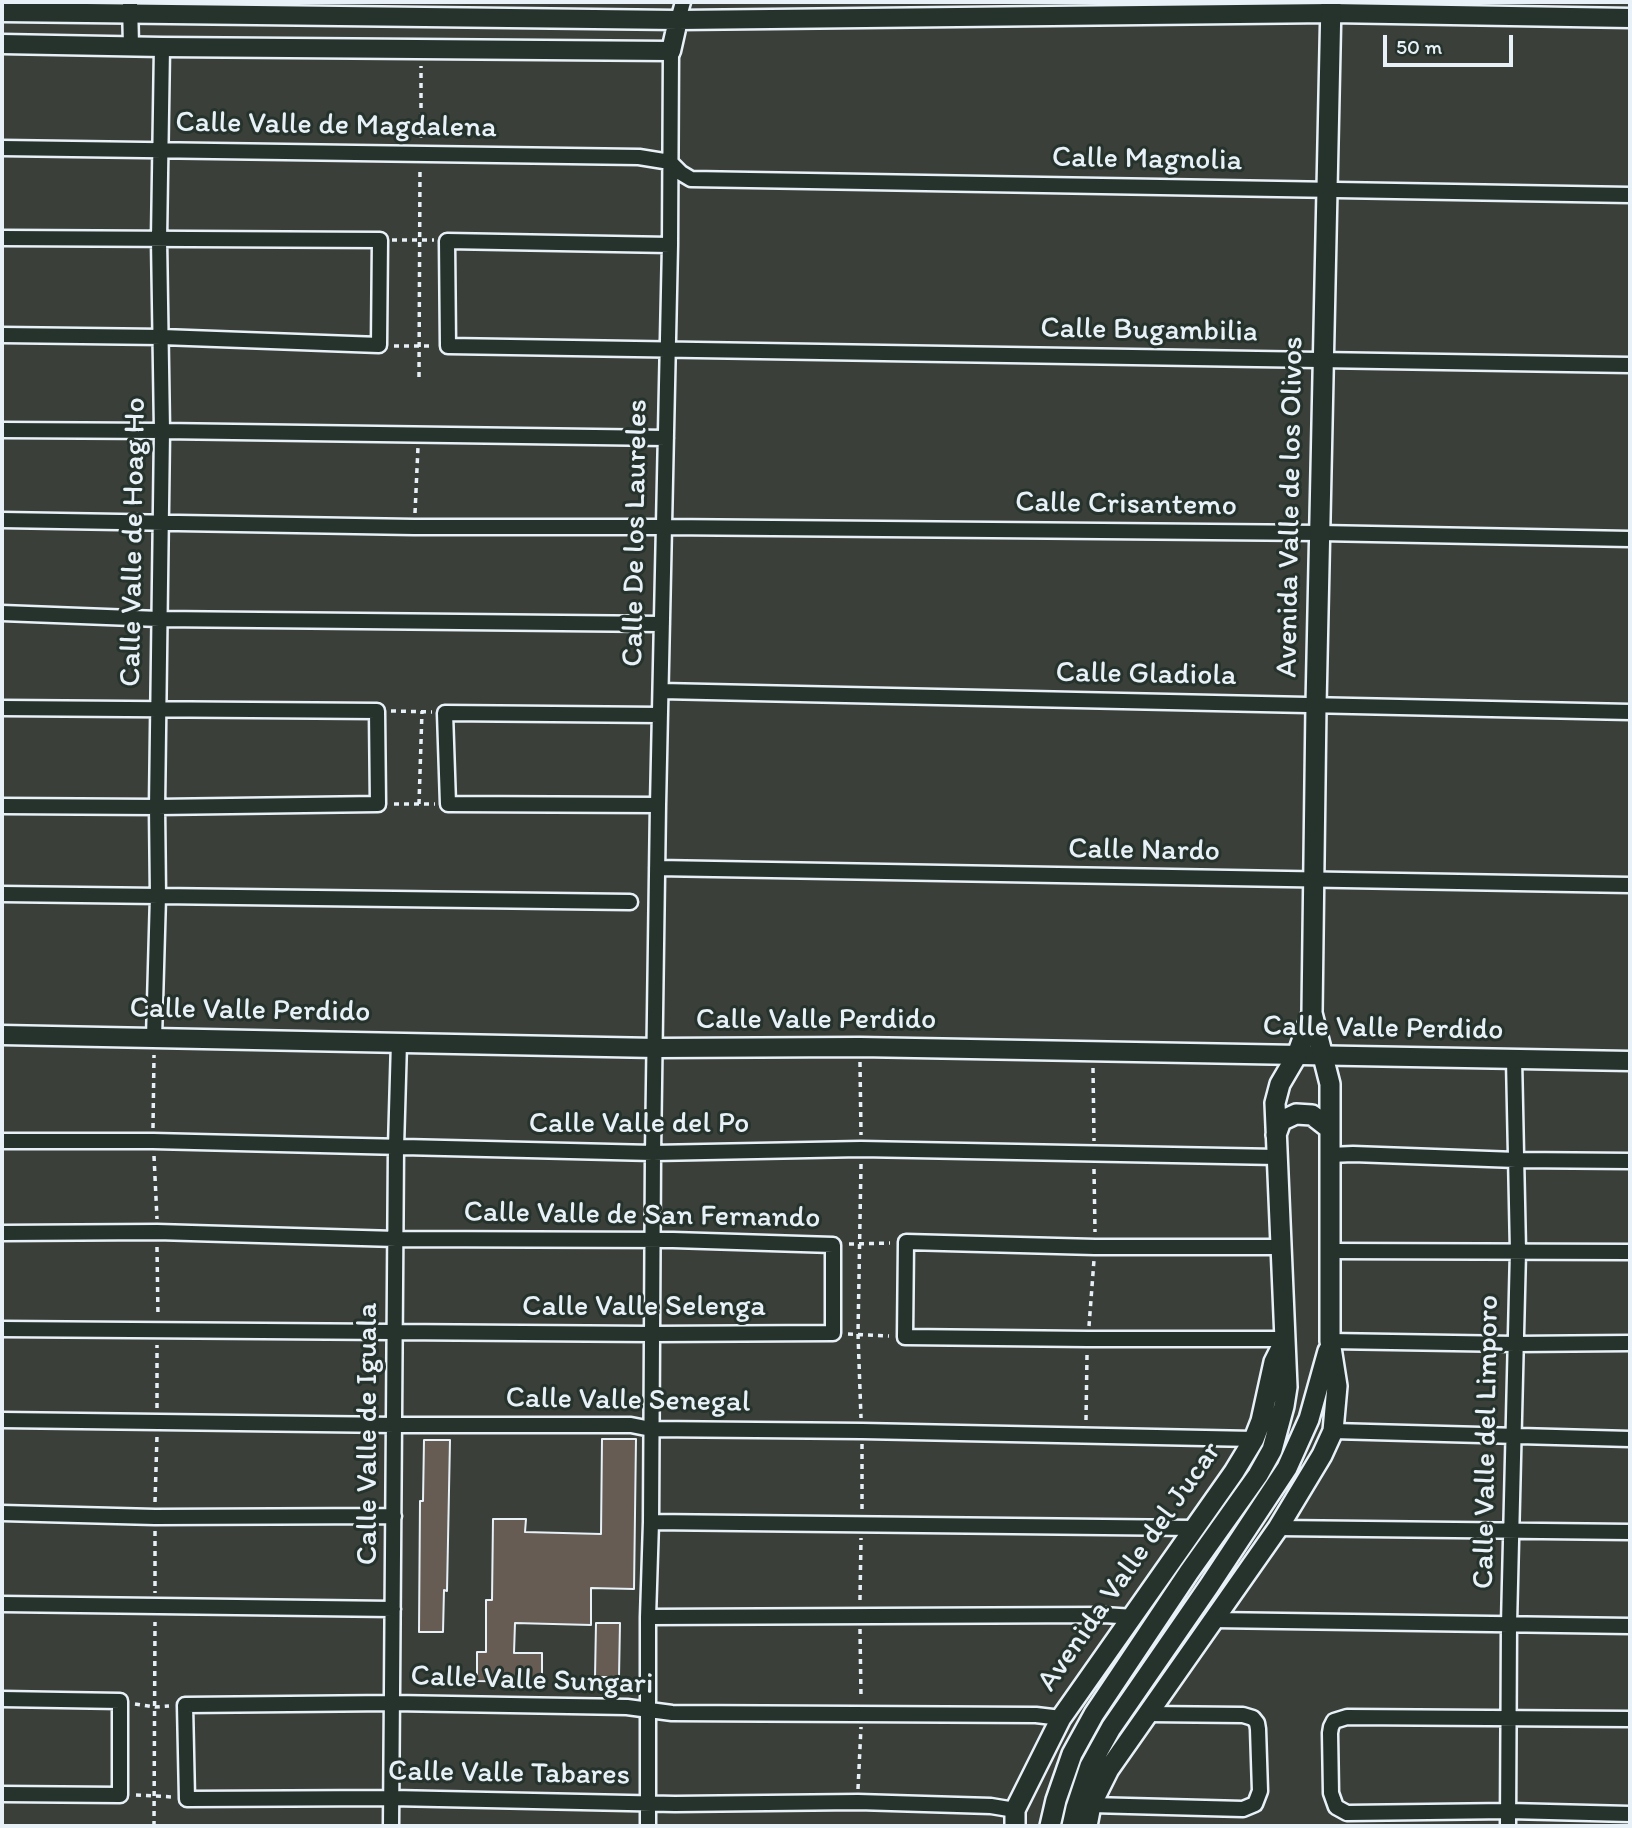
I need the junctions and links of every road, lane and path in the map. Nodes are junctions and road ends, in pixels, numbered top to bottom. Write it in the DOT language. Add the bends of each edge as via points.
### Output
graph roads {
  1 [pos="683,2"];
  2 [pos="1331,7"];
  3 [pos="130,8"];
  4 [pos="2,12"];
  5 [pos="1630,18"];
  6 [pos="678,20"];
  7 [pos="2,44"];
  8 [pos="131,46"];
  9 [pos="162,47"];
  10 [pos="421,49"];
  11 [pos="671,51"];
  12 [pos="2,148"];
  13 [pos="160,149"];
  14 [pos="421,155"];
  15 [pos="670,162"];
  16 [pos="1326,189"];
  17 [pos="1630,195"];
  18 [pos="2,238"];
  19 [pos="159,239"];
  20 [pos="420,239"];
  21 [pos="380,240"];
  22 [pos="447,241"];
  23 [pos="670,245"];
  24 [pos="2,335"];
  25 [pos="162,337"];
  26 [pos="379,345"];
  27 [pos="419,346"];
  28 [pos="448,346"];
  29 [pos="667,350"];
  30 [pos="1325,360"];
  31 [pos="1630,365"];
  32 [pos="419,377"];
  33 [pos="2,430"];
  34 [pos="162,430"];
  35 [pos="418,435"];
  36 [pos="666,438"];
  37 [pos="2,520"];
  38 [pos="161,523"];
  39 [pos="414,527"];
  40 [pos="664,527"];
  41 [pos="1320,533"];
  42 [pos="1630,539"];
  43 [pos="2,613"];
  44 [pos="159,619"];
  45 [pos="662,624"];
  46 [pos="661,691"];
  47 [pos="1316,705"];
  48 [pos="2,708"];
  49 [pos="159,710"];
  50 [pos="377,711"];
  51 [pos="422,711"];
  52 [pos="1630,712"];
  53 [pos="445,713"];
  54 [pos="660,715"];
  55 [pos="378,804"];
  56 [pos="419,804"];
  57 [pos="448,804"];
  58 [pos="658,805"];
  59 [pos="2,806"];
  60 [pos="157,807"];
  61 [pos="657,868"];
  62 [pos="1313,880"];
  63 [pos="1630,885"];
  64 [pos="2,894"];
  65 [pos="158,896"];
  66 [pos="630,902"];
  67 [pos="1312,1013"];
  68 [pos="2,1035"];
  69 [pos="154,1038"];
  70 [pos="399,1042"];
  71 [pos="656,1048"];
  72 [pos="1297,1055"];
  73 [pos="1322,1055"];
  74 [pos="1514,1059"];
  75 [pos="1630,1061"];
  76 [pos="1330,1129"];
  77 [pos="1276,1135"];
  78 [pos="2,1140"];
  79 [pos="396,1147"];
  80 [pos="653,1153"];
  81 [pos="1330,1155"];
  82 [pos="1277,1157"];
  83 [pos="1516,1160"];
  84 [pos="1630,1161"];
  85 [pos="2,1233"];
  86 [pos="396,1239"];
  87 [pos="653,1241"];
  88 [pos="906,1242"];
  89 [pos="833,1245"];
  90 [pos="1281,1247"];
  91 [pos="1330,1251"];
  92 [pos="1518,1251"];
  93 [pos="1630,1252"];
  94 [pos="2,1329"];
  95 [pos="394,1332"];
  96 [pos="832,1333"];
  97 [pos="652,1334"];
  98 [pos="905,1337"];
  99 [pos="1286,1339"];
  100 [pos="1330,1341"];
  101 [pos="1630,1343"];
  102 [pos="1514,1344"];
  103 [pos="2,1420"];
  104 [pos="395,1425"];
  105 [pos="651,1429"];
  106 [pos="1333,1431"];
  107 [pos="1513,1436"];
  108 [pos="1254,1439"];
  109 [pos="1630,1439"];
  110 [pos="2,1513"];
  111 [pos="394,1516"];
  112 [pos="651,1522"];
  113 [pos="1194,1528"];
  114 [pos="1278,1528"];
  115 [pos="1511,1530"];
  116 [pos="1630,1532"];
  117 [pos="2,1604"];
  118 [pos="393,1609"];
  119 [pos="648,1617"];
  120 [pos="1134,1617"];
  121 [pos="1213,1620"];
  122 [pos="1509,1625"];
  123 [pos="1630,1626"];
  124 [pos="2,1699"];
  125 [pos="120,1701"];
  126 [pos="393,1703"];
  127 [pos="185,1705"];
  128 [pos="648,1709"];
  129 [pos="1148,1714"];
  130 [pos="1061,1718"];
  131 [pos="1509,1718"];
  132 [pos="1630,1720"];
  133 [pos="2,1794"];
  134 [pos="120,1795"];
  135 [pos="187,1798"];
  136 [pos="391,1798"];
  137 [pos="648,1803"];
  138 [pos="1091,1805"];
  139 [pos="1509,1811"];
  140 [pos="1630,1814"];
  141 [pos="1015,1818"];
  142 [pos="391,1826"];
  143 [pos="648,1826"];
  144 [pos="1050,1826"];
  145 [pos="1072,1826"];
  146 [pos="1087,1826"];
  147 [pos="1508,1826"];
  1 -- 6 [label="street"];
  2 -- 5 [label="street"];
  2 -- 6 [label="street"];
  2 -- 16 [label="main road, Avenida Valle de los Olivos"];
  3 -- 4 [label="street"];
  3 -- 6 [label="street"];
  3 -- 8 [label="street"];
  6 -- 11 [label="street, Calle De los Laureles"];
  7 -- 8 [label="street"];
  8 -- 9 [label="street"];
  9 -- 10 [label="street"];
  9 -- 13 [label="street, Calle Valle de Hoag Ho"];
  10 -- 11 [label="street"];
  10 -- 14 [label="path"];
  11 -- 15 [label="street, Calle De los Laureles"];
  12 -- 13 [label="street, Calle Valle de Magdalena"];
  13 -- 14 [label="street, Calle Valle de Magdalena"];
  13 -- 19 [label="street, Calle Valle de Hoag Ho"];
  14 -- 15 [label="street, Calle Valle de Magdalena" via="639,157"];
  14 -- 20 [label="path"];
  15 -- 16 [label="street, Calle Magnolia" via="691,179"];
  15 -- 23 [label="street, Calle De los Laureles"];
  16 -- 17 [label="street, Calle Magnolia"];
  16 -- 30 [label="main road, Avenida Valle de los Olivos"];
  18 -- 19 [label="street"];
  19 -- 21 [label="street"];
  19 -- 25 [label="street, Calle Valle de Hoag Ho"];
  20 -- 21 [label="path"];
  20 -- 22 [label="path"];
  20 -- 27 [label="path"];
  21 -- 26 [label="street"];
  22 -- 23 [label="street"];
  22 -- 28 [label="street"];
  23 -- 29 [label="street, Calle De los Laureles"];
  24 -- 25 [label="street"];
  25 -- 26 [label="street"];
  25 -- 34 [label="street, Calle Valle de Hoag Ho"];
  26 -- 27 [label="path"];
  27 -- 28 [label="path"];
  27 -- 32 [label="path"];
  28 -- 29 [label="street, Calle Bugambilia"];
  29 -- 30 [label="street, Calle Bugambilia"];
  29 -- 36 [label="street, Calle De los Laureles"];
  30 -- 31 [label="street, Calle Bugambilia"];
  30 -- 41 [label="main road, Avenida Valle de los Olivos"];
  33 -- 34 [label="street"];
  34 -- 35 [label="street"];
  34 -- 38 [label="street, Calle Valle de Hoag Ho"];
  35 -- 36 [label="street"];
  35 -- 39 [label="path"];
  36 -- 40 [label="street, Calle De los Laureles"];
  37 -- 38 [label="street, Calle Crisantemo"];
  38 -- 39 [label="street, Calle Crisantemo"];
  38 -- 44 [label="street, Calle Valle de Hoag Ho"];
  39 -- 40 [label="street, Calle Crisantemo"];
  40 -- 41 [label="street, Calle Crisantemo"];
  40 -- 45 [label="street, Calle De los Laureles"];
  41 -- 42 [label="street, Calle Crisantemo"];
  41 -- 47 [label="main road, Avenida Valle de los Olivos"];
  43 -- 44 [label="street"];
  44 -- 45 [label="street"];
  44 -- 49 [label="street, Calle Valle de Hoag Ho"];
  45 -- 46 [label="street, Calle De los Laureles"];
  46 -- 47 [label="street, Calle Gladiola"];
  46 -- 54 [label="street, Calle De los Laureles"];
  47 -- 52 [label="street, Calle Gladiola"];
  47 -- 62 [label="main road, Avenida Valle de los Olivos"];
  48 -- 49 [label="street"];
  49 -- 50 [label="street"];
  49 -- 60 [label="street, Calle Valle de Hoag Ho"];
  50 -- 51 [label="path"];
  50 -- 55 [label="street"];
  51 -- 53 [label="path"];
  51 -- 56 [label="path"];
  53 -- 54 [label="street"];
  53 -- 57 [label="street"];
  54 -- 58 [label="street, Calle De los Laureles"];
  55 -- 56 [label="path"];
  55 -- 60 [label="street"];
  56 -- 57 [label="path"];
  57 -- 58 [label="street"];
  58 -- 61 [label="street, Calle De los Laureles"];
  59 -- 60 [label="street"];
  60 -- 65 [label="street, Calle Valle de Hoag Ho"];
  61 -- 62 [label="street, Calle Nardo"];
  61 -- 71 [label="street, Calle De los Laureles"];
  62 -- 63 [label="street, Calle Nardo"];
  62 -- 67 [label="main road, Avenida Valle de los Olivos"];
  64 -- 65 [label="street"];
  65 -- 66 [label="street"];
  65 -- 69 [label="street, Calle Valle de Hoag Ho"];
  67 -- 72 [label="main road, Avenida Valle de los Olivos"];
  67 -- 73 [label="main road, Avenida Valle de los Olivos"];
  68 -- 69 [label="street, Calle Valle Perdido"];
  69 -- 70 [label="street, Calle Valle Perdido"];
  70 -- 71 [label="street, Calle Valle Perdido"];
  70 -- 79 [label="street, Calle Valle de Iguala"];
  71 -- 72 [label="street, Calle Valle Perdido"];
  71 -- 80 [label="street, Calle De los Laureles"];
  72 -- 73 [label="street, Calle Valle Perdido"];
  72 -- 77 [label="main road, Avenida Valle del Jucar" via="1275,1103"];
  73 -- 74 [label="street, Calle Valle Perdido"];
  73 -- 76 [label="main road" via="1330,1084"];
  74 -- 75 [label="street, Calle Valle Perdido"];
  74 -- 83 [label="street, Calle Valle del Limporo"];
  76 -- 77 [label="main road" via="1312,1115 1296,1114 1281,1121"];
  76 -- 81 [label="main road"];
  77 -- 82 [label="main road, Avenida Valle del Jucar"];
  78 -- 79 [label="street, Calle Valle del Po"];
  79 -- 80 [label="street, Calle Valle del Po"];
  79 -- 86 [label="street, Calle Valle de Iguala"];
  80 -- 82 [label="street, Calle Valle del Po" via="861,1149"];
  80 -- 87 [label="street, Calle De los Laureles"];
  81 -- 83 [label="street"];
  81 -- 91 [label="main road"];
  82 -- 90 [label="main road, Avenida Valle del Jucar"];
  83 -- 84 [label="street"];
  83 -- 92 [label="street, Calle Valle del Limporo"];
  85 -- 86 [label="street, Calle Valle de San Fernando"];
  86 -- 87 [label="street, Calle Valle de San Fernando"];
  86 -- 95 [label="street, Calle Valle de Iguala"];
  87 -- 89 [label="street, Calle Valle de San Fernando"];
  87 -- 97 [label="street, Calle De los Laureles"];
  88 -- 89 [label="path, Calle Valle de San Fernando"];
  88 -- 90 [label="street"];
  88 -- 98 [label="street"];
  89 -- 96 [label="street"];
  90 -- 99 [label="main road, Avenida Valle del Jucar"];
  91 -- 92 [label="street"];
  91 -- 100 [label="main road"];
  92 -- 93 [label="street"];
  92 -- 102 [label="street, Calle Valle del Limporo"];
  94 -- 95 [label="street, Calle Valle Selenga"];
  95 -- 97 [label="street, Calle Valle Selenga"];
  95 -- 104 [label="street, Calle Valle de Iguala"];
  96 -- 97 [label="street, Calle Valle Selenga"];
  96 -- 98 [label="path"];
  97 -- 105 [label="street, Calle De los Laureles"];
  98 -- 99 [label="street"];
  99 -- 108 [label="main road, Avenida Valle del Jucar" via="1274,1362"];
  99 -- 144 [label="main road, Avenida Valle del Jucar" via="1287,1387 1272,1450 1094,1714 1072,1754"];
  100 -- 102 [label="street"];
  100 -- 106 [label="main road" via="1337,1386"];
  100 -- 145 [label="main road" via="1309,1419 1287,1468 1111,1728 1090,1766"];
  101 -- 102 [label="street"];
  102 -- 107 [label="street, Calle Valle del Limporo"];
  103 -- 104 [label="street, Calle Valle Senegal"];
  104 -- 105 [label="street, Calle Valle Senegal" via="631,1425"];
  104 -- 111 [label="street, Calle Valle de Iguala"];
  105 -- 108 [label="street, Calle Valle Senegal"];
  105 -- 112 [label="street, Calle De los Laureles"];
  106 -- 107 [label="street"];
  106 -- 114 [label="main road"];
  107 -- 109 [label="street"];
  107 -- 115 [label="street, Calle Valle del Limporo"];
  108 -- 113 [label="main road, Avenida Valle del Jucar"];
  110 -- 111 [label="street"];
  111 -- 118 [label="street, Calle Valle de Iguala"];
  112 -- 113 [label="street"];
  112 -- 119 [label="street, Calle De los Laureles"];
  113 -- 120 [label="main road, Avenida Valle del Jucar"];
  114 -- 115 [label="street"];
  114 -- 121 [label="main road"];
  115 -- 116 [label="street"];
  115 -- 122 [label="street, Calle Valle del Limporo"];
  117 -- 118 [label="street"];
  118 -- 126 [label="street, Calle Valle de Iguala"];
  119 -- 120 [label="street"];
  119 -- 128 [label="street, Calle De los Laureles"];
  120 -- 130 [label="main road, Avenida Valle del Jucar"];
  121 -- 122 [label="street"];
  121 -- 129 [label="main road"];
  122 -- 123 [label="street"];
  122 -- 131 [label="street, Calle Valle del Limporo"];
  124 -- 125 [label="street"];
  125 -- 127 [label="path" via="155,1707"];
  125 -- 134 [label="street"];
  126 -- 127 [label="street, Calle Valle Sungari"];
  126 -- 128 [label="street, Calle Valle Sungari"];
  126 -- 136 [label="street, Calle Valle de Iguala"];
  127 -- 135 [label="street"];
  128 -- 130 [label="street, Calle Valle Sungari"];
  128 -- 137 [label="street, Calle De los Laureles"];
  129 -- 138 [label="main road" via="1109,1769"];
  129 -- 138 [label="street" via="1253,1718 1258,1729 1260,1791 1255,1804 1242,1809"];
  130 -- 141 [label="main road, Avenida Valle del Jucar"];
  131 -- 132 [label="street"];
  131 -- 139 [label="street, Calle Valle del Limporo"];
  131 -- 139 [label="street" via="1348,1717 1334,1721 1330,1734 1332,1793 1336,1807 1347,1813"];
  133 -- 134 [label="street"];
  134 -- 135 [label="path"];
  135 -- 136 [label="street, Calle Valle Tabares"];
  136 -- 137 [label="street, Calle Valle Tabares"];
  136 -- 142 [label="street, Calle Valle de Iguala"];
  137 -- 141 [label="street, Calle Valle Tabares" via="991,1806"];
  137 -- 143 [label="street, Calle De los Laureles"];
  138 -- 146 [label="main road"];
  139 -- 140 [label="street"];
  139 -- 147 [label="street, Calle Valle del Limporo"];
}
